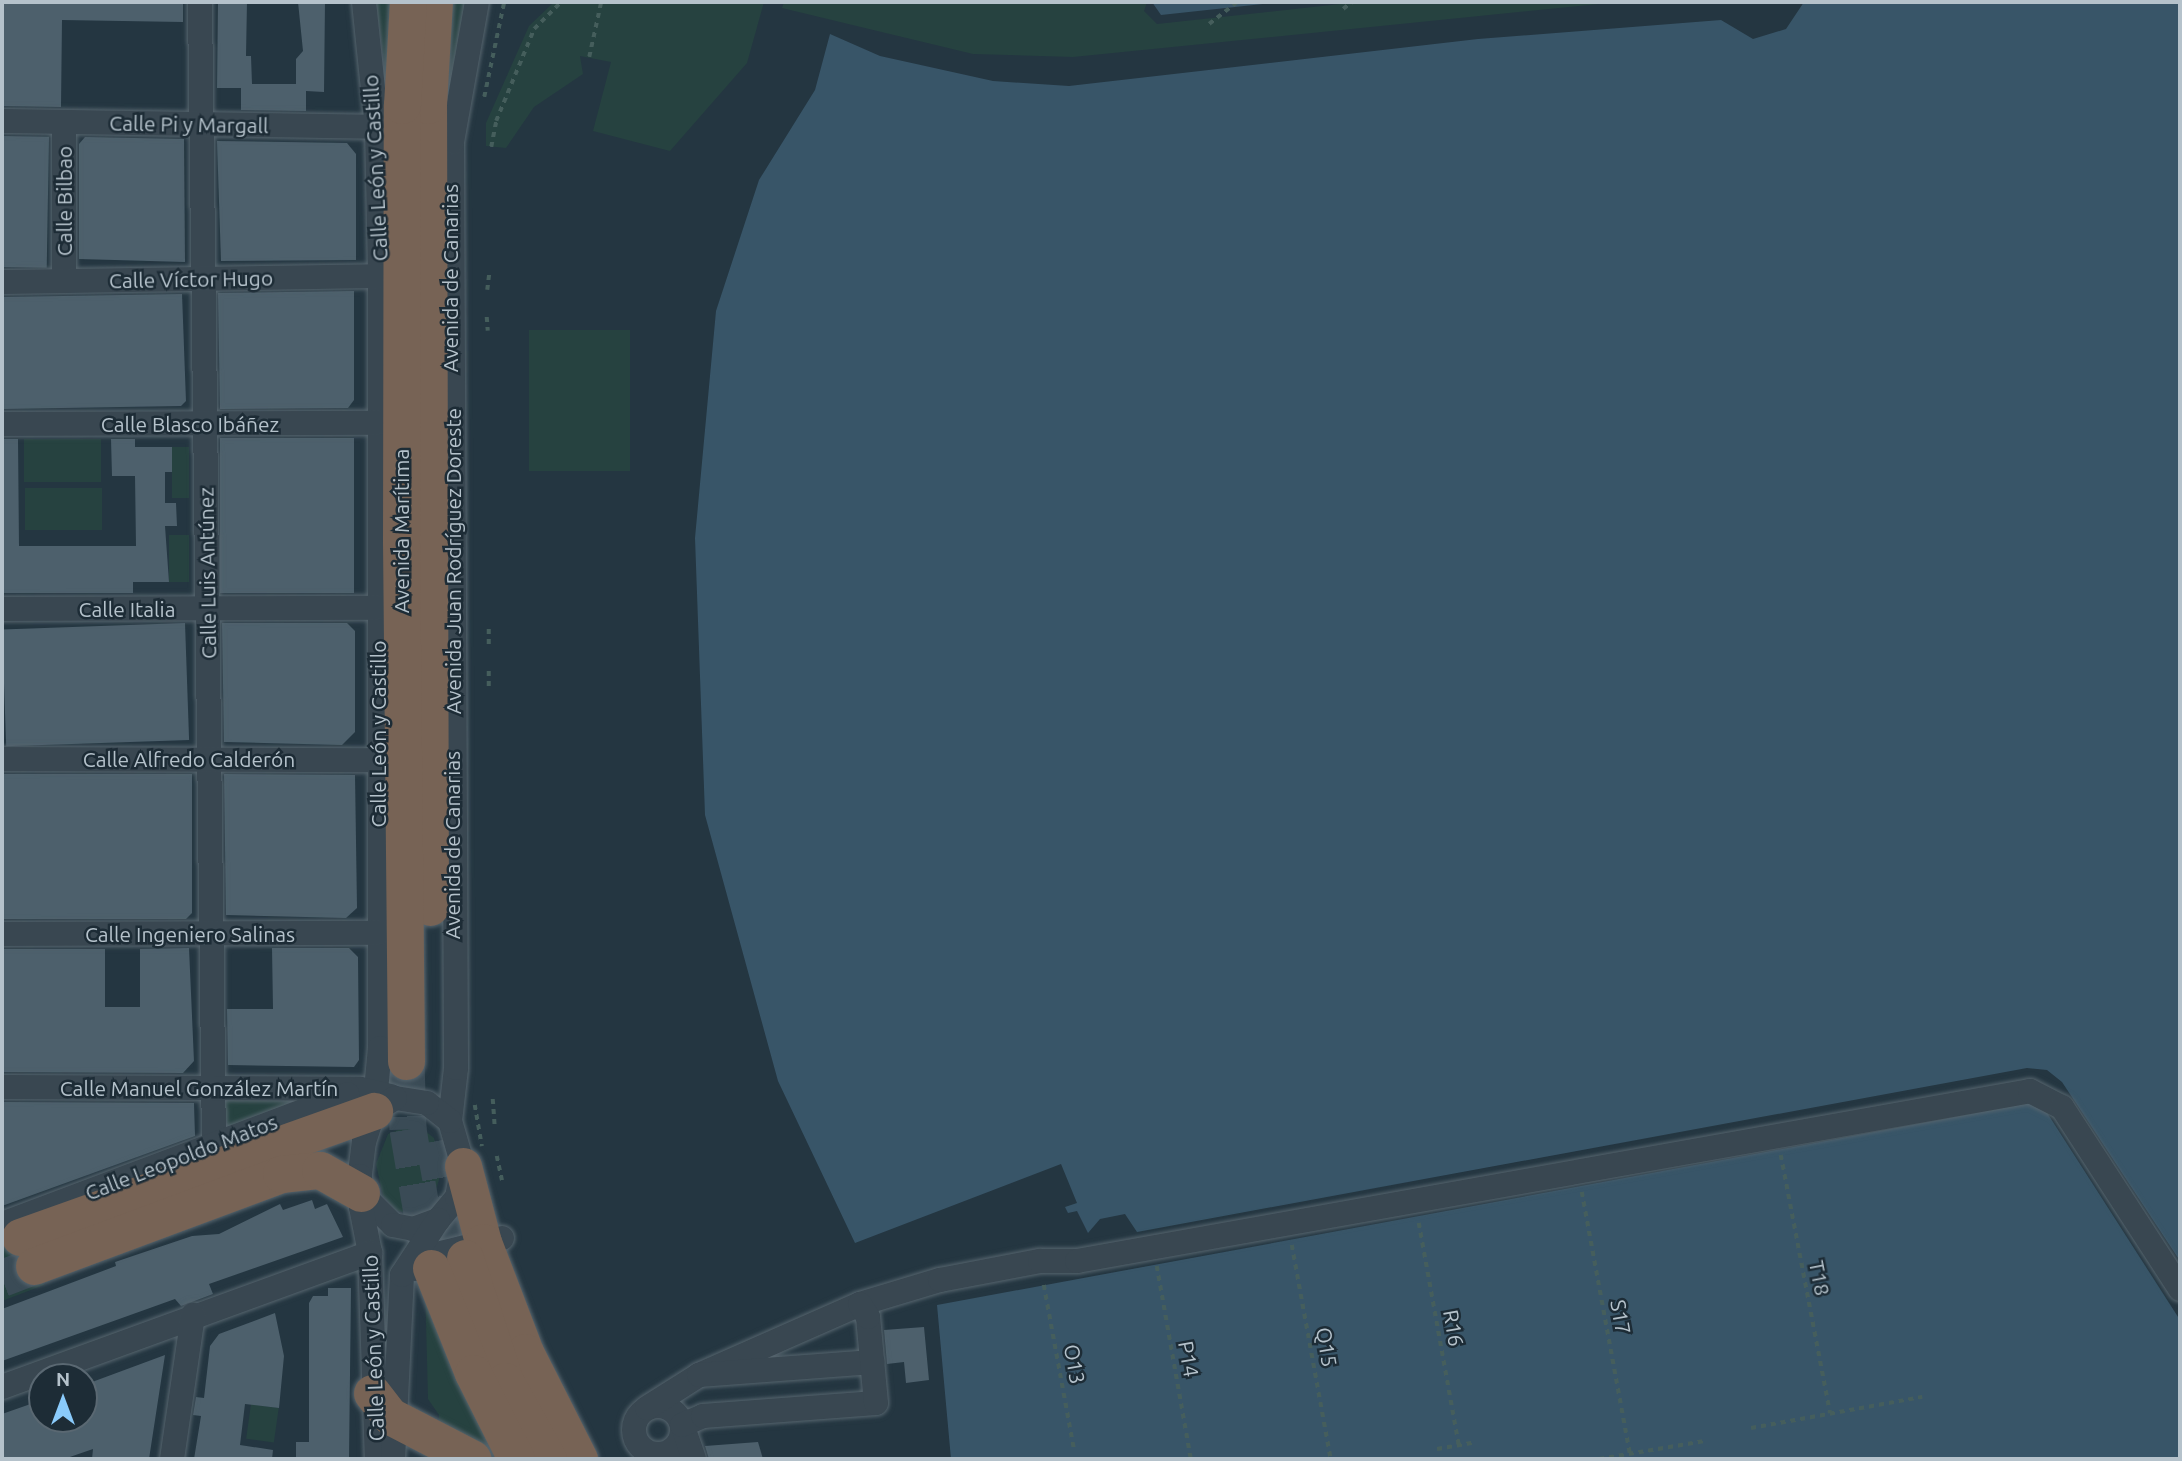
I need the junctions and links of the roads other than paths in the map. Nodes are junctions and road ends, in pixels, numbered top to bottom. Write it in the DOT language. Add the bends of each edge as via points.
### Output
graph roads {
  1 [pos="200,2"];
  2 [pos="364,2"];
  3 [pos="408,2"];
  4 [pos="434,2"];
  5 [pos="477,2"];
  6 [pos="2,121"];
  7 [pos="64,122"];
  8 [pos="202,124"];
  9 [pos="377,127"];
  10 [pos="380,276"];
  11 [pos="203,279"];
  12 [pos="64,281"];
  13 [pos="2,282"];
  14 [pos="428,306"];
  15 [pos="453,419"];
  16 [pos="2,424"];
  17 [pos="205,424"];
  18 [pos="386,434"];
  19 [pos="403,541"];
  20 [pos="207,608"];
  21 [pos="379,608"];
  22 [pos="2,609"];
  23 [pos="2,759"];
  24 [pos="209,759"];
  25 [pos="376,760"];
  26 [pos="379,933"];
  27 [pos="2,934"];
  28 [pos="211,934"];
  29 [pos="406,1056"];
  30 [pos="2,1087"];
  31 [pos="213,1087"];
  32 [pos="377,1097"];
  33 [pos="450,1121"];
  34 [pos="214,1144"];
  35 [pos="472,1157"];
  36 [pos="361,1193"];
  37 [pos="438,1220"];
  38 [pos="19,1242"];
  39 [pos="369,1245"];
  40 [pos="470,1252"];
  41 [pos="2180,1289"];
  42 [pos="860,1304"];
  43 [pos="416,1307"];
  44 [pos="193,1315"];
  45 [pos="873,1362"];
  46 [pos="698,1375"];
  47 [pos="2,1387"];
  48 [pos="372,1393"];
  49 [pos="647,1408"];
  50 [pos="396,1419"];
  51 [pos="682,1425"];
  52 [pos="649,1455"];
  53 [pos="172,1459"];
  54 [pos="377,1459"];
  55 [pos="393,1459"];
  56 [pos="473,1459"];
  57 [pos="516,1459"];
  58 [pos="548,1459"];
  59 [pos="579,1459"];
  60 [pos="694,1459"];
  1 -- 8 [label="street, Calle Luis Antúnez"];
  2 -- 9 [label="street, Calle León y Castillo"];
  3 -- 18 [label="highway, Avenida Marítima"];
  4 -- 14 [label="highway, Avenida Marítima" via="428,105"];
  5 -- 15 [label="street, Avenida Juan Rodríguez Doreste" via="452,142"];
  6 -- 7 [label="street, Calle Pi y Margall"];
  7 -- 8 [label="street, Calle Pi y Margall"];
  7 -- 12 [label="street, Calle Bilbao"];
  8 -- 9 [label="street, Calle Pi y Margall"];
  8 -- 11 [label="street, Calle Luis Antúnez"];
  9 -- 10 [label="street, Calle León y Castillo"];
  10 -- 11 [label="street, Calle Víctor Hugo"];
  10 -- 18 [label="street, Calle León y Castillo"];
  11 -- 12 [label="street, Calle Víctor Hugo"];
  11 -- 17 [label="street, Calle Luis Antúnez"];
  12 -- 13 [label="street, Calle Víctor Hugo"];
  14 -- 15 [label="highway"];
  14 -- 19 [label="highway, Avenida Marítima"];
  15 -- 19 [label="highway"];
  15 -- 33 [label="street, Avenida Juan Rodríguez Doreste" via="456,1068"];
  16 -- 17 [label="street, Calle Blasco Ibáñez"];
  17 -- 18 [label="street, Calle Blasco Ibáñez"];
  17 -- 20 [label="street, Calle Luis Antúnez"];
  18 -- 19 [label="highway, Avenida Marítima"];
  18 -- 19 [label="highway" via="391,490"];
  19 -- 21 [label="street, Calle León y Castillo"];
  19 -- 29 [label="highway, Avenida Marítima"];
  20 -- 21 [label="street, Calle Italia"];
  20 -- 22 [label="street, Calle Italia"];
  20 -- 24 [label="street, Calle Luis Antúnez"];
  21 -- 25 [label="street, Calle León y Castillo"];
  23 -- 24 [label="street, Calle Alfredo Calderón"];
  24 -- 25 [label="street, Calle Alfredo Calderón"];
  24 -- 28 [label="street, Calle Luis Antúnez"];
  25 -- 26 [label="street, Calle León y Castillo"];
  26 -- 28 [label="street, Calle Ingeniero Salinas"];
  26 -- 29 [label="street, Calle León y Castillo"];
  27 -- 28 [label="street, Calle Ingeniero Salinas"];
  28 -- 31 [label="street, Calle Luis Antúnez"];
  29 -- 32 [label="street, Calle León y Castillo"];
  30 -- 31 [label="street, Calle Manuel González Martín"];
  31 -- 32 [label="street, Calle Manuel González Martín"];
  31 -- 34 [label="street, Calle Luis Antúnez"];
  32 -- 33 [label="street" via="427,1103"];
  32 -- 34 [label="street, Calle Leopoldo Matos"];
  32 -- 36 [label="street" via="364,1141"];
  32 -- 38 [label="highway"];
  33 -- 35 [label="street"];
  34 -- 38 [label="street, Calle Leopoldo Matos"];
  35 -- 37 [label="street" via="457,1197"];
  35 -- 40 [label="highway"];
  36 -- 37 [label="street" via="393,1225 413,1229"];
  36 -- 38 [label="highway" via="320,1170 281,1174"];
  36 -- 39 [label="street, Calle León y Castillo"];
  37 -- 50 [label="street, Calle León y Castillo" via="402,1275"];
  39 -- 44 [label="street"];
  39 -- 48 [label="street, Calle León y Castillo"];
  40 -- 43 [label="street" via="419,1263 414,1277"];
  40 -- 57 [label="highway" via="473,1373"];
  40 -- 58 [label="highway" via="505,1381"];
  40 -- 59 [label="highway"];
  41 -- 42 [label="street" via="2062,1107 2030,1091 1089,1259 1040,1261 940,1280"];
  42 -- 45 [label="street"];
  42 -- 46 [label="street"];
  44 -- 47 [label="street"];
  44 -- 53 [label="street"];
  45 -- 46 [label="street"];
  45 -- 51 [label="street" via="876,1403 703,1416"];
  46 -- 49 [label="street"];
  48 -- 50 [label="highway" via="377,1405"];
  48 -- 54 [label="street, Calle León y Castillo"];
  49 -- 51 [label="street" via="668,1408"];
  49 -- 52 [label="street" via="634,1426"];
  50 -- 55 [label="street, Calle León y Castillo"];
  50 -- 56 [label="highway"];
  51 -- 52 [label="street" via="680,1441 669,1452"];
  51 -- 60 [label="street"];
}
